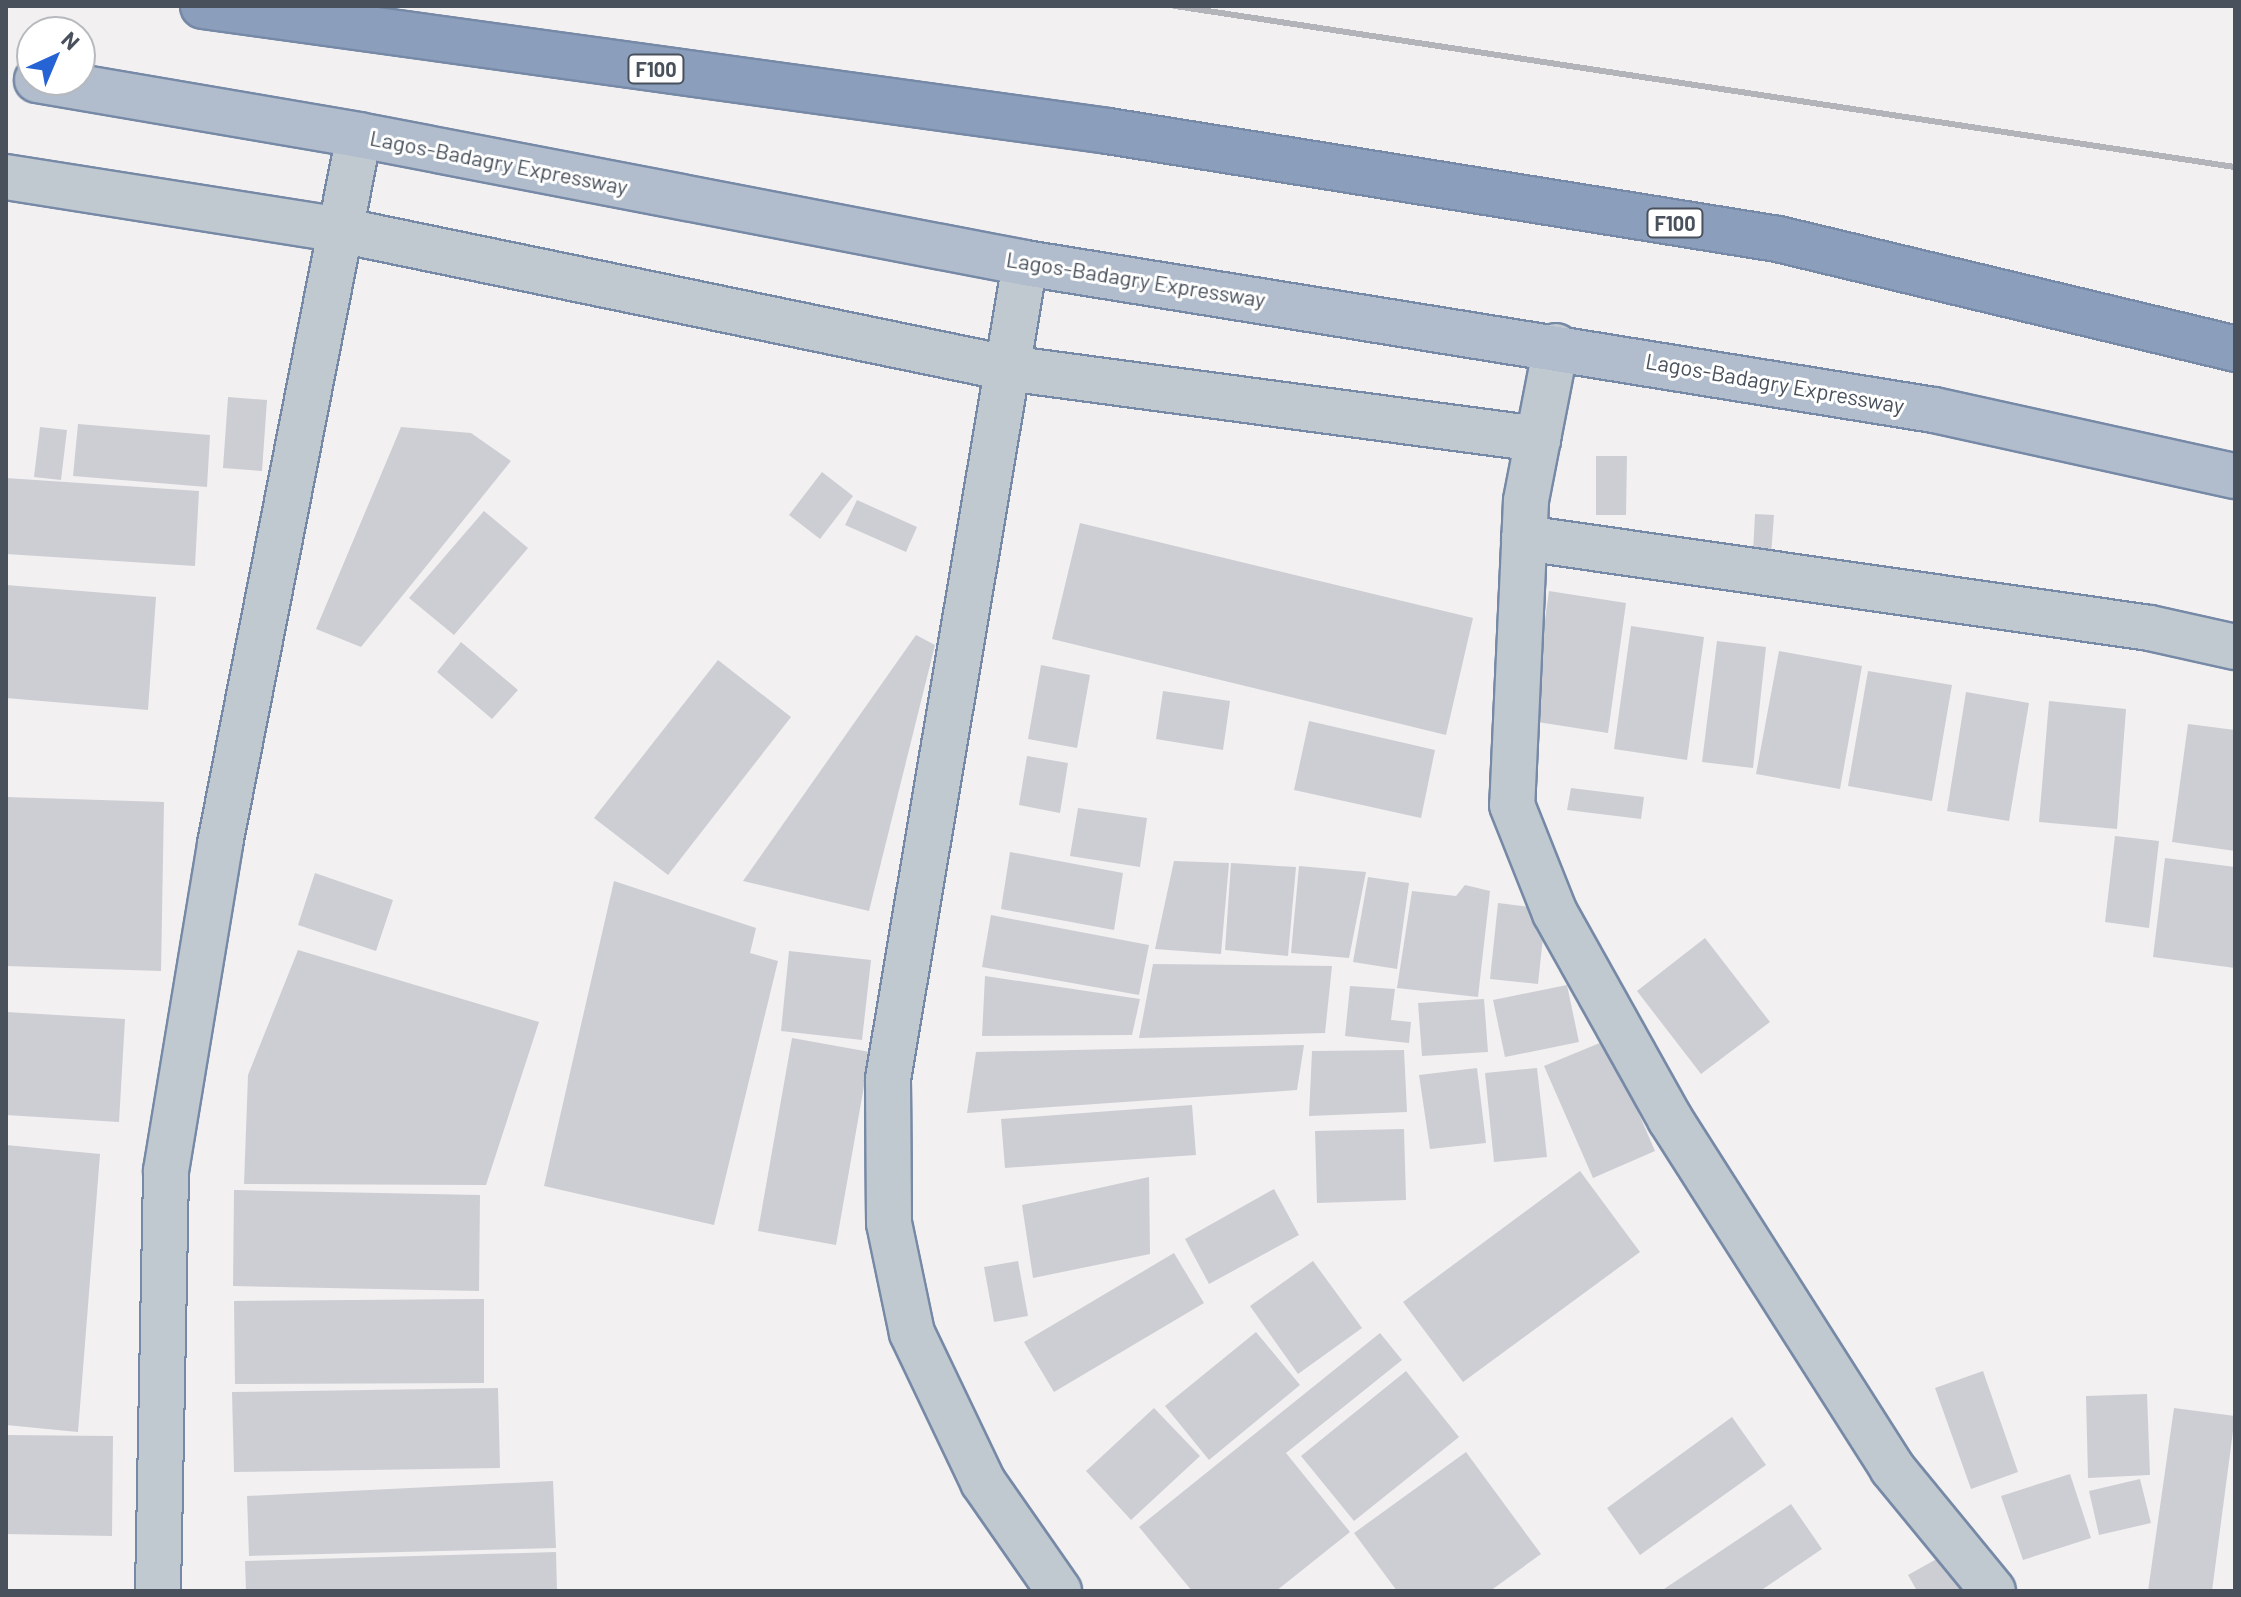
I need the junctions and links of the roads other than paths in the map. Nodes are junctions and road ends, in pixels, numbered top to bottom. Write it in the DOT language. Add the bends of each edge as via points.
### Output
graph roads {
  1 [pos="203,6"];
  2 [pos="96,90"];
  3 [pos="359,135"];
  4 [pos="6,177"];
  5 [pos="340,230"];
  6 [pos="1025,263"];
  7 [pos="1556,346"];
  8 [pos="2235,349"];
  9 [pos="1007,368"];
  10 [pos="1538,439"];
  11 [pos="2235,476"];
  12 [pos="1524,538"];
  13 [pos="2235,647"];
  14 [pos="158,1591"];
  15 [pos="1059,1591"];
  16 [pos="1993,1591"];
  1 -- 8 [label="highway, F100" via="1108,131 1778,239"];
  2 -- 3 [label="main road, Lagos-Badagry Expressway"];
  3 -- 5 [label="street"];
  3 -- 6 [label="main road, Lagos-Badagry Expressway"];
  4 -- 5 [label="street"];
  5 -- 9 [label="street"];
  5 -- 14 [label="street" via="223,829 166,1171"];
  6 -- 7 [label="main road, Lagos-Badagry Expressway"];
  6 -- 9 [label="street"];
  7 -- 10 [label="street"];
  7 -- 11 [label="main road, Lagos-Badagry Expressway" via="1934,410"];
  9 -- 10 [label="street"];
  9 -- 15 [label="street" via="888,1079 889,1223 912,1333 983,1482"];
  10 -- 12 [label="street"];
  12 -- 13 [label="street" via="2150,628"];
  12 -- 16 [label="street" via="1512,805 1555,913 1670,1119 1892,1468"];
}
